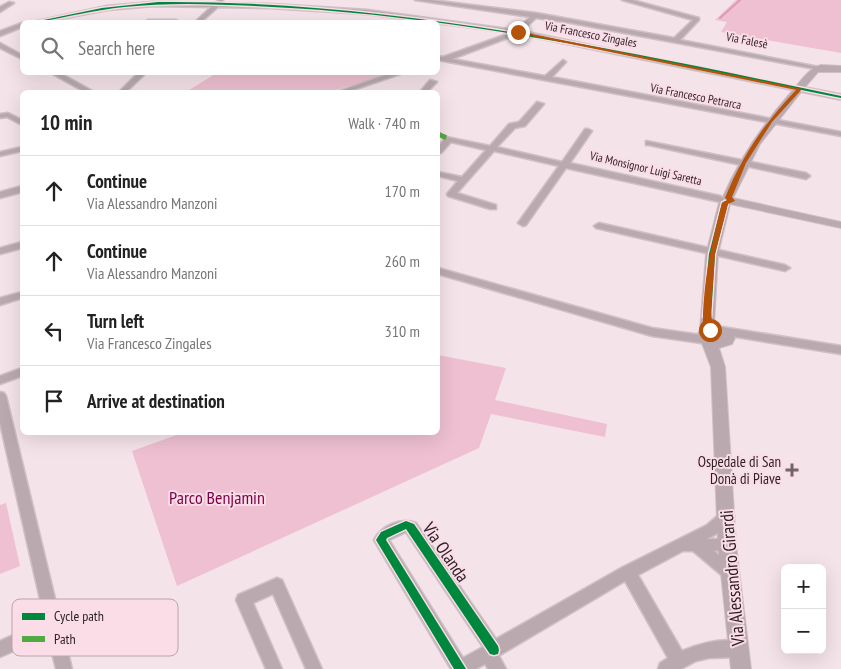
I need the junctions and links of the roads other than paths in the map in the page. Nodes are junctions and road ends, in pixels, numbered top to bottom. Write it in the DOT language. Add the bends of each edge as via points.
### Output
graph roads {
  1 [pos="418,0"];
  2 [pos="625,0"];
  3 [pos="220,2"];
  4 [pos="11,3"];
  5 [pos="0,10"];
  6 [pos="536,15"];
  7 [pos="697,19"];
  8 [pos="47,20"];
  9 [pos="200,20"];
  10 [pos="427,20"];
  11 [pos="707,21"];
  12 [pos="440,22"];
  13 [pos="20,26"];
  14 [pos="518,32"];
  15 [pos="0,34"];
  16 [pos="676,40"];
  17 [pos="0,45"];
  18 [pos="20,47"];
  19 [pos="8,50"];
  20 [pos="0,51"];
  21 [pos="20,56"];
  22 [pos="440,59"];
  23 [pos="440,59"];
  24 [pos="564,62"];
  25 [pos="821,68"];
  26 [pos="840,69"];
  27 [pos="57,75"];
  28 [pos="141,75"];
  29 [pos="394,75"];
  30 [pos="546,79"];
  31 [pos="433,82"];
  32 [pos="799,89"];
  33 [pos="86,90"];
  34 [pos="124,90"];
  35 [pos="347,90"];
  36 [pos="425,90"];
  37 [pos="841,97"];
  38 [pos="540,104"];
  39 [pos="0,110"];
  40 [pos="4,115"];
  41 [pos="770,121"];
  42 [pos="20,122"];
  43 [pos="588,131"];
  44 [pos="841,134"];
  45 [pos="440,135"];
  46 [pos="449,139"];
  47 [pos="649,143"];
  48 [pos="493,148"];
  49 [pos="20,149"];
  50 [pos="440,149"];
  51 [pos="0,154"];
  52 [pos="743,163"];
  53 [pos="565,164"];
  54 [pos="440,175"];
  55 [pos="806,176"];
  56 [pos="440,181"];
  57 [pos="461,183"];
  58 [pos="20,190"];
  59 [pos="0,195"];
  60 [pos="726,200"];
  61 [pos="493,207"];
  62 [pos="523,223"];
  63 [pos="841,225"];
  64 [pos="599,226"];
  65 [pos="20,245"];
  66 [pos="0,251"];
  67 [pos="712,253"];
  68 [pos="785,268"];
  69 [pos="440,275"];
  70 [pos="20,296"];
  71 [pos="0,302"];
  72 [pos="714,334"];
  73 [pos="841,350"];
  74 [pos="20,373"];
  75 [pos="0,380"];
  76 [pos="0,396"];
  77 [pos="727,516"];
  78 [pos="727,545"];
  79 [pos="690,546"];
  80 [pos="628,572"];
  81 [pos="730,573"];
  82 [pos="48,599"];
  83 [pos="12,643"];
  84 [pos="0,649"];
  85 [pos="738,649"];
  86 [pos="491,652"];
  87 [pos="61,656"];
  88 [pos="673,665"];
  89 [pos="64,669"];
  90 [pos="274,669"];
  91 [pos="314,669"];
  92 [pos="460,669"];
  93 [pos="498,669"];
  94 [pos="741,669"];
  1 -- 6 [label="street, Via Falesè"];
  2 -- 7 [label="street, Via Falesè"];
  3 -- 8 [label="street, Via Francesco Zingales" via="121,6"];
  3 -- 9 [label="street"];
  3 -- 10 [label="street, Via Francesco Zingales" via="367,12"];
  4 -- 5 [label="street"];
  6 -- 14 [label="street"];
  6 -- 16 [label="street, Via Falesè"];
  7 -- 11 [label="street, Via Falesè"];
  7 -- 16 [label="street"];
  12 -- 14 [label="street, Via Francesco Zingales"];
  13 -- 15 [label="street"];
  14 -- 22 [label="street"];
  14 -- 32 [label="street, Via Francesco Zingales"];
  16 -- 25 [label="street, Via Falesè"];
  17 -- 19 [label="street"];
  18 -- 19 [label="street"];
  19 -- 20 [label="street"];
  19 -- 21 [label="street"];
  23 -- 30 [label="street, Via Francesco Petrarca"];
  24 -- 30 [label="street"];
  25 -- 26 [label="street, Via Falesè"];
  25 -- 32 [label="street, Via Alessandro Girardi" via="815,70"];
  27 -- 33 [label="street"];
  28 -- 34 [label="street"];
  29 -- 35 [label="street"];
  30 -- 41 [label="street, Via Francesco Petrarca"];
  31 -- 36 [label="street"];
  32 -- 37 [label="street, Via Francesco Zingales"];
  32 -- 41 [label="street, Via Alessandro Girardi"];
  38 -- 48 [label="street" via="522,124 512,126"];
  39 -- 40 [label="street"];
  40 -- 42 [label="street"];
  41 -- 44 [label="street, Via Francesco Petrarca"];
  41 -- 52 [label="street, Via Alessandro Girardi"];
  43 -- 53 [label="street, Via Monsignor Luigi Saretta"];
  45 -- 46 [label="street, Via Monsignor Luigi Saretta"];
  46 -- 48 [label="street, Via Monsignor Luigi Saretta"];
  46 -- 50 [label="street"];
  47 -- 52 [label="street"];
  48 -- 53 [label="street, Via Monsignor Luigi Saretta"];
  48 -- 57 [label="street"];
  49 -- 51 [label="street"];
  52 -- 55 [label="street"];
  52 -- 60 [label="street, Via Alessandro Girardi"];
  53 -- 60 [label="street, Via Monsignor Luigi Saretta"];
  53 -- 62 [label="street, Via Monsignor Luigi Saretta"];
  54 -- 57 [label="street"];
  56 -- 57 [label="street"];
  57 -- 61 [label="street" via="452,196"];
  58 -- 59 [label="street"];
  60 -- 63 [label="street, Via Monsignor Luigi Saretta"];
  60 -- 67 [label="street, Via Alessandro Girardi"];
  64 -- 67 [label="street"];
  65 -- 66 [label="street"];
  67 -- 68 [label="street"];
  67 -- 72 [label="street, Via Alessandro Girardi"];
  69 -- 72 [label="street" via="652,332"];
  70 -- 71 [label="street"];
  72 -- 73 [label="street"];
  72 -- 77 [label="street, Via Alessandro Girardi"];
  74 -- 75 [label="street"];
  76 -- 82 [label="street"];
  77 -- 78 [label="street, Via Alessandro Girardi"];
  77 -- 79 [label="street"];
  78 -- 79 [label="street"];
  78 -- 81 [label="street, Via Alessandro Girardi"];
  79 -- 80 [label="street"];
  79 -- 81 [label="street"];
  80 -- 86 [label="street"];
  80 -- 88 [label="street"];
  81 -- 85 [label="street, Via Alessandro Girardi"];
  83 -- 84 [label="street"];
  85 -- 88 [label="street" via="715,647"];
  85 -- 94 [label="street, Via Alessandro Girardi"];
  86 -- 92 [label="street"];
  86 -- 92 [label="street, Via Olanda" via="412,526 406,525 384,535 381,540"];
  86 -- 93 [label="street"];
  87 -- 89 [label="street"];
  90 -- 91 [label="street" via="244,600 277,585"];
}
